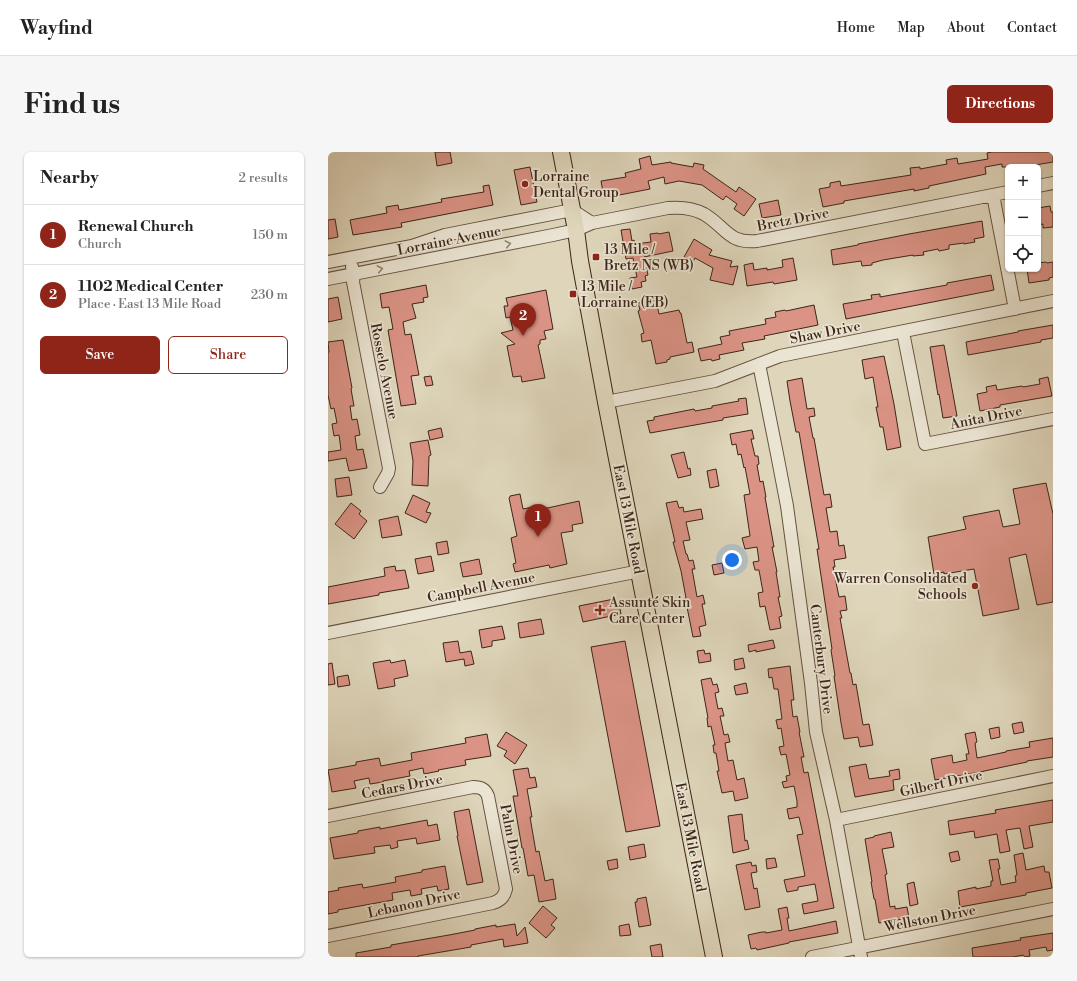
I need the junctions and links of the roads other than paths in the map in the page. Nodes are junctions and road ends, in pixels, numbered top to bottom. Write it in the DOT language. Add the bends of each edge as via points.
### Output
graph roads {
  1 [pos="561,152"];
  2 [pos="1053,183"];
  3 [pos="1041,185"];
  4 [pos="1005,193"];
  5 [pos="993,195"];
  6 [pos="572,210"];
  7 [pos="592,223"];
  8 [pos="576,230"];
  9 [pos="460,232"];
  10 [pos="464,252"];
  11 [pos="350,258"];
  12 [pos="328,262"];
  13 [pos="354,274"];
  14 [pos="328,280"];
  15 [pos="1053,301"];
  16 [pos="1015,309"];
  17 [pos="903,332"];
  18 [pos="759,364"];
  19 [pos="606,402"];
  20 [pos="1053,419"];
  21 [pos="380,488"];
  22 [pos="640,571"];
  23 [pos="328,632"];
  24 [pos="1053,776"];
  25 [pos="483,789"];
  26 [pos="328,816"];
  27 [pos="836,820"];
  28 [pos="505,896"];
  29 [pos="1053,909"];
  30 [pos="328,936"];
  31 [pos="860,952"];
  32 [pos="714,957"];
  33 [pos="812,957"];
  1 -- 6 [label="main road, East 13 Mile Road"];
  2 -- 3 [label="street"];
  4 -- 5 [label="street, Bretz Drive"];
  5 -- 7 [label="street, Bretz Drive" via="747,242 731,236 703,214 689,208 657,210"];
  5 -- 16 [label="street"];
  6 -- 7 [label="street"];
  6 -- 8 [label="main road, East 13 Mile Road"];
  6 -- 9 [label="street, Lorraine Avenue"];
  7 -- 8 [label="street, Bretz Drive"];
  10 -- 8 [label="street, Lorraine Avenue, one-way"];
  8 -- 19 [label="main road, East 13 Mile Road"];
  9 -- 10 [label="street" via="464,241"];
  9 -- 11 [label="street, Lorraine Avenue" via="412,246"];
  13 -- 10 [label="street, Lorraine Avenue, one-way"];
  11 -- 12 [label="street, Lorraine Avenue"];
  11 -- 13 [label="street, Rosselo Avenue"];
  13 -- 14 [label="street, Lorraine Avenue"];
  13 -- 21 [label="street, Rosselo Avenue" via="353,282 389,468"];
  15 -- 16 [label="street, Shaw Drive"];
  16 -- 17 [label="street, Shaw Drive"];
  17 -- 18 [label="street, Shaw Drive" via="780,356"];
  17 -- 20 [label="street, Anita Drive" via="925,444"];
  18 -- 19 [label="street, Shaw Drive" via="716,381"];
  18 -- 27 [label="street, Canterbury Drive" via="787,506 816,732"];
  19 -- 22 [label="main road, East 13 Mile Road"];
  22 -- 23 [label="street, Campbell Avenue"];
  22 -- 32 [label="main road, East 13 Mile Road"];
  24 -- 27 [label="street, Gilbert Drive"];
  25 -- 26 [label="street, Cedars Drive" via="473,787"];
  25 -- 28 [label="street, Palm Drive" via="488,796 505,882"];
  27 -- 31 [label="street, Canterbury Drive"];
  28 -- 30 [label="street, Lebanon Drive" via="493,903"];
  29 -- 31 [label="street, Wellston Drive"];
  31 -- 33 [label="street, Wellston Drive"];
}
